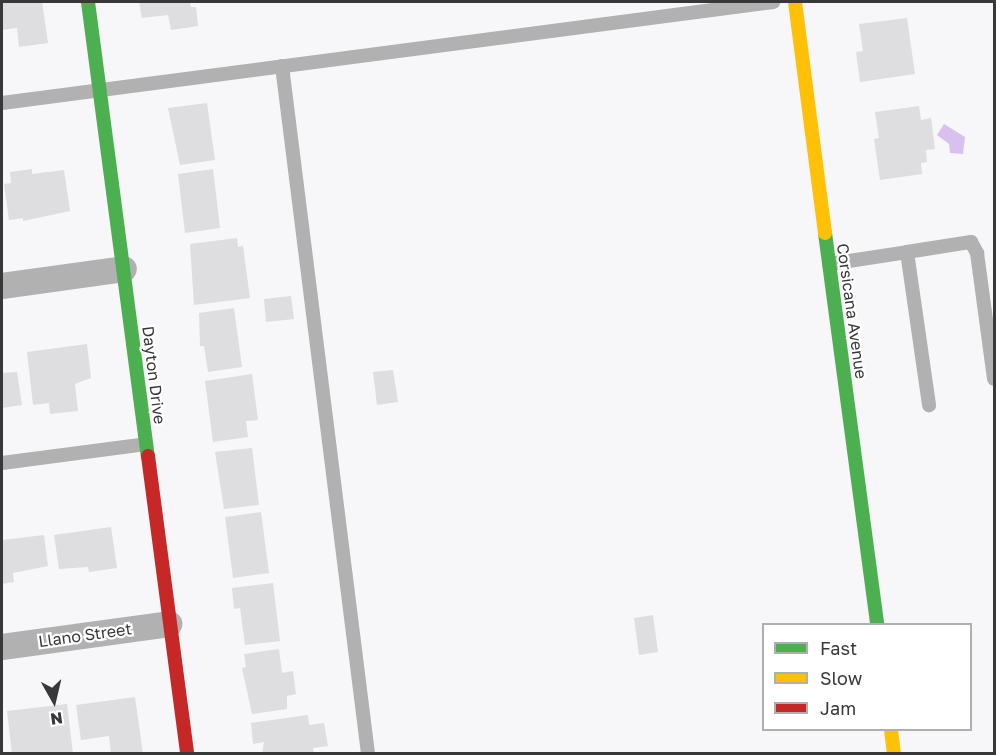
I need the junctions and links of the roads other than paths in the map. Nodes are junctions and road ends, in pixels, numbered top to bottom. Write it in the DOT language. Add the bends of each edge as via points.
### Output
graph roads {
  1 [pos="88,2"];
  2 [pos="773,2"];
  3 [pos="795,2"];
  4 [pos="282,66"];
  5 [pos="99,89"];
  6 [pos="2,103"];
  7 [pos="908,252"];
  8 [pos="829,264"];
  9 [pos="124,269"];
  10 [pos="2,286"];
  11 [pos="994,378"];
  12 [pos="929,405"];
  13 [pos="146,444"];
  14 [pos="2,463"];
  15 [pos="877,623"];
  16 [pos="169,624"];
  17 [pos="2,647"];
  18 [pos="891,731"];
  19 [pos="187,753"];
  20 [pos="368,753"];
  21 [pos="894,753"];
  1 -- 5 [label="street, Dayton Drive"];
  2 -- 4 [label="lane"];
  3 -- 8 [label="street, Corsicana Avenue"];
  4 -- 5 [label="lane"];
  4 -- 20 [label="lane"];
  5 -- 6 [label="lane"];
  5 -- 9 [label="street, Dayton Drive"];
  7 -- 8 [label="lane"];
  7 -- 11 [label="lane" via="971,242 977,253"];
  7 -- 12 [label="lane"];
  8 -- 15 [label="street, Corsicana Avenue"];
  9 -- 10 [label="street"];
  9 -- 13 [label="street, Dayton Drive"];
  13 -- 14 [label="lane"];
  13 -- 16 [label="street, Dayton Drive"];
  16 -- 17 [label="street, Llano Street"];
  16 -- 19 [label="street, Dayton Drive"];
  18 -- 21 [label="street"];
}
